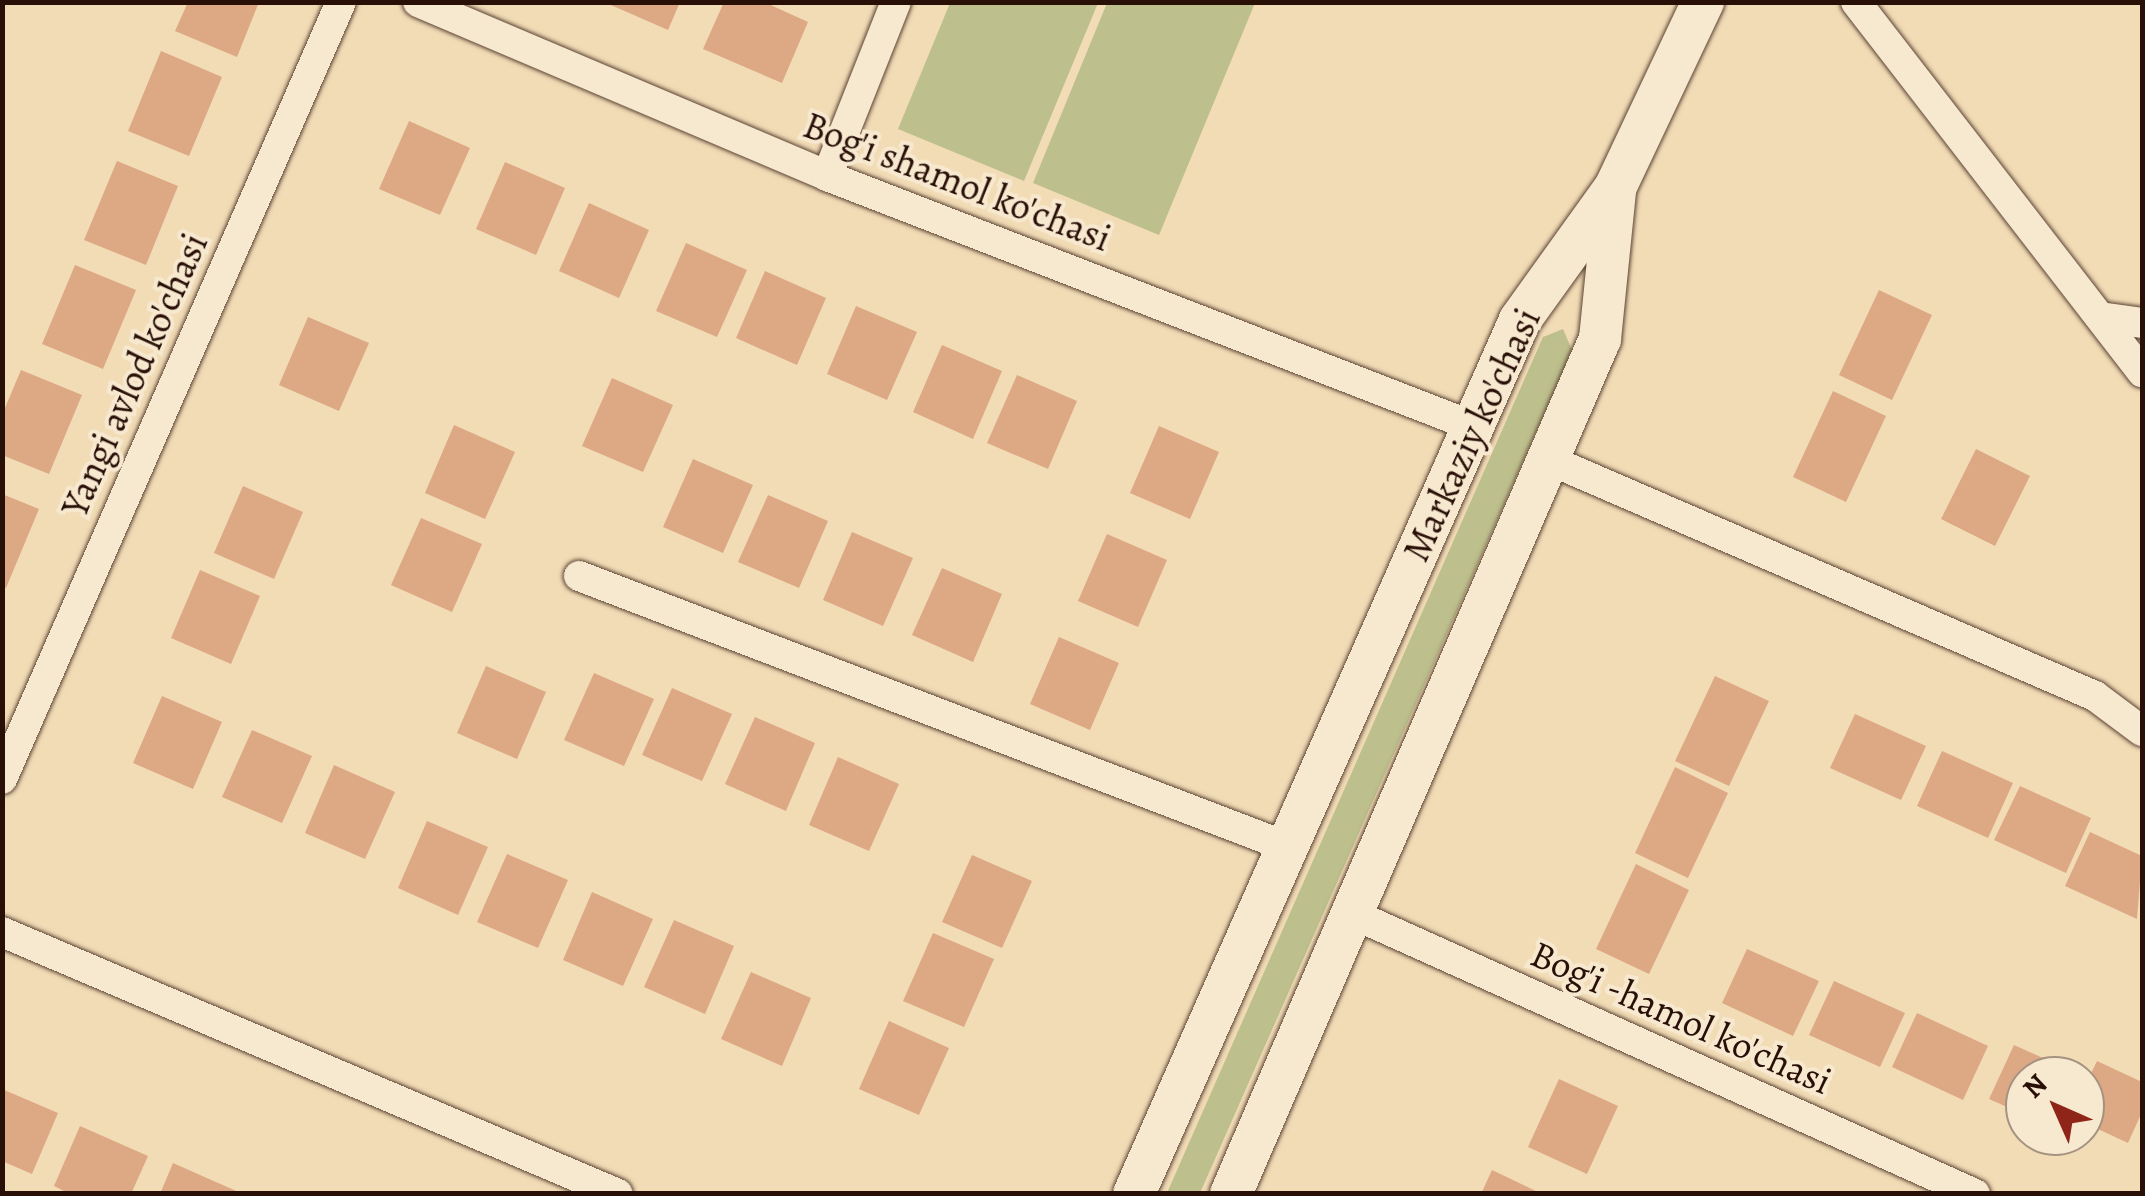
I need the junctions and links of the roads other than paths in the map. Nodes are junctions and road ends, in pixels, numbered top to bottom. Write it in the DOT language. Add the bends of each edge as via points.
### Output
graph roads {
  1 [pos="342,2"];
  2 [pos="418,2"];
  3 [pos="896,2"];
  4 [pos="1702,2"];
  5 [pos="1856,2"];
  6 [pos="828,176"];
  7 [pos="1615,188"];
  8 [pos="2100,317"];
  9 [pos="2142,322"];
  10 [pos="2142,372"];
  11 [pos="1470,424"];
  12 [pos="1548,459"];
  13 [pos="579,576"];
  14 [pos="2142,731"];
  15 [pos="2,779"];
  16 [pos="1288,847"];
  17 [pos="1354,915"];
  18 [pos="2,932"];
  19 [pos="618,1194"];
  20 [pos="1134,1194"];
  21 [pos="1231,1194"];
  22 [pos="1975,1194"];
  1 -- 15 [label="street, Yangi avlod ko'chasi"];
  2 -- 6 [label="street, Bog'i shamol ko'chasi"];
  3 -- 6 [label="street"];
  4 -- 7 [label="street"];
  5 -- 8 [label="street"];
  6 -- 11 [label="street, Bog'i shamol ko'chasi"];
  7 -- 11 [label="street, Markaziy ko'chasi" via="1520,320"];
  7 -- 12 [label="street, Markaziy ko'chasi" via="1600,339"];
  8 -- 9 [label="street"];
  8 -- 10 [label="street"];
  11 -- 16 [label="street, Markaziy ko'chasi"];
  12 -- 14 [label="street" via="2095,696"];
  12 -- 17 [label="street, Markaziy ko'chasi"];
  13 -- 16 [label="street"];
  16 -- 20 [label="street, Markaziy ko'chasi"];
  17 -- 21 [label="street, Markaziy ko'chasi"];
  17 -- 22 [label="street, Bog'i -hamol ko'chasi"];
  18 -- 19 [label="street"];
}
